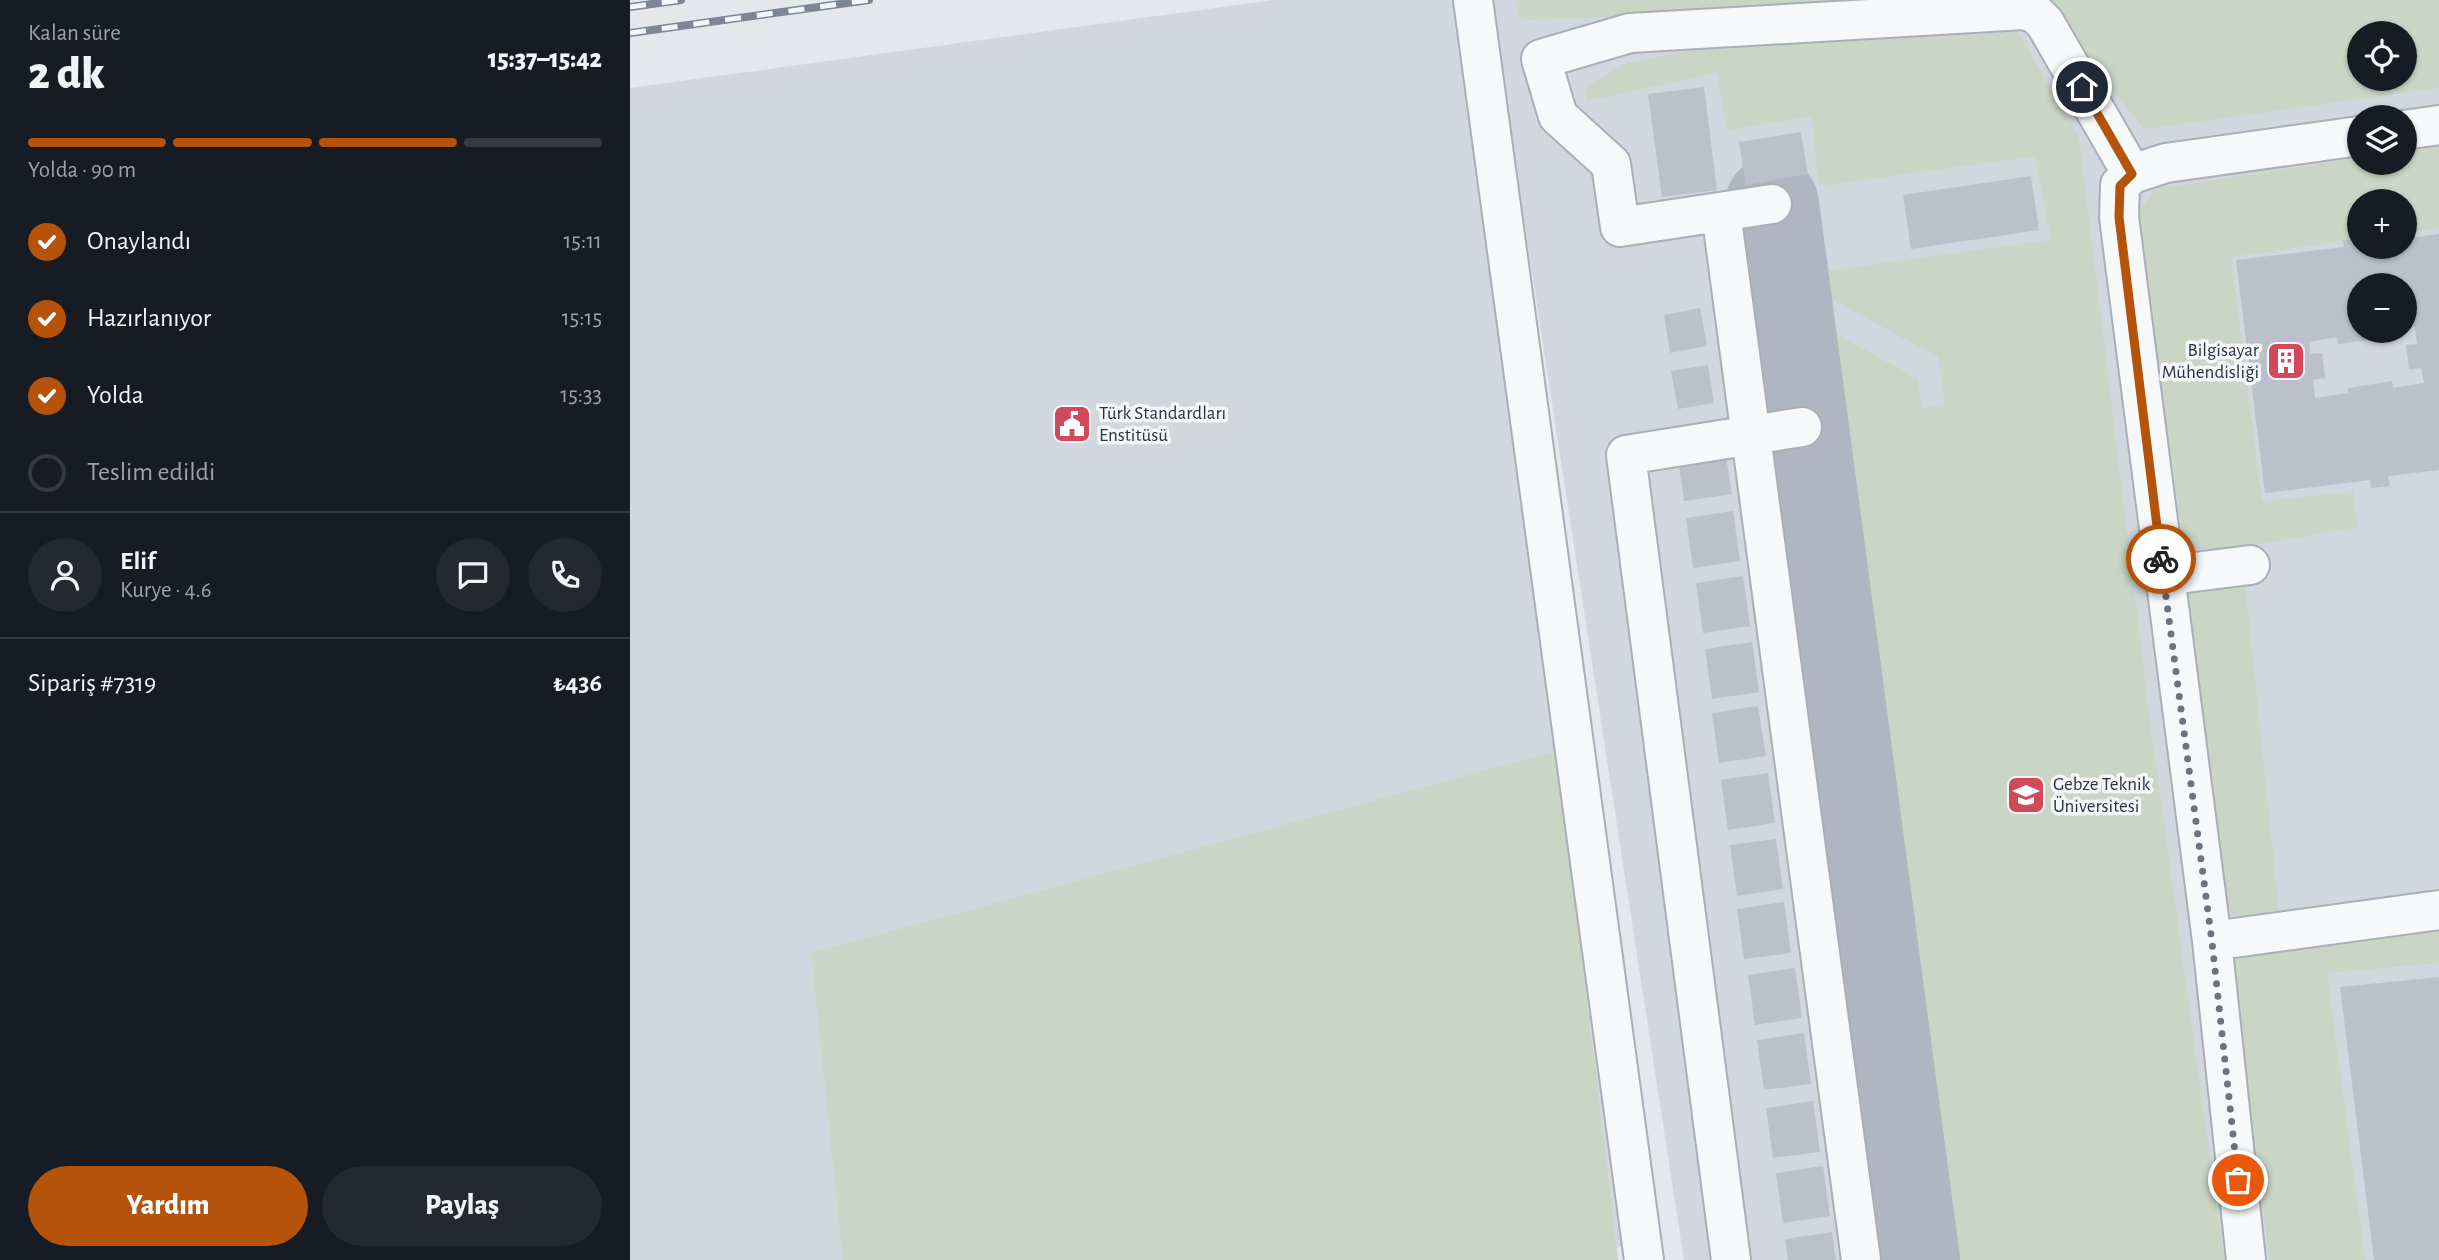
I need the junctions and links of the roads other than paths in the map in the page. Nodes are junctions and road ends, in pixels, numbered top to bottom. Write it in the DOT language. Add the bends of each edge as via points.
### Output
graph roads {
  1 [pos="1473,0"];
  2 [pos="2439,125"];
  3 [pos="2417,128"];
  4 [pos="2347,138"];
  5 [pos="2132,174"];
  6 [pos="1772,204"];
  7 [pos="1721,212"];
  8 [pos="1802,427"];
  9 [pos="1751,436"];
  10 [pos="2249,565"];
  11 [pos="2163,576"];
  12 [pos="2439,910"];
  13 [pos="2212,942"];
  14 [pos="1644,1260"];
  15 [pos="1731,1260"];
  16 [pos="1861,1260"];
  17 [pos="2246,1260"];
  1 -- 14 [label="street"];
  2 -- 3 [label="street"];
  4 -- 5 [label="street" via="2166,163"];
  5 -- 7 [label="street" via="2045,23 2024,10 1630,33 1541,59 1558,116 1611,164 1620,227"];
  5 -- 11 [label="street" via="2120,186 2119,217"];
  6 -- 7 [label="street"];
  7 -- 9 [label="street"];
  8 -- 9 [label="street"];
  9 -- 15 [label="street" via="1626,455"];
  9 -- 16 [label="street"];
  10 -- 11 [label="street"];
  11 -- 13 [label="street"];
  12 -- 13 [label="street"];
  13 -- 17 [label="street"];
}
